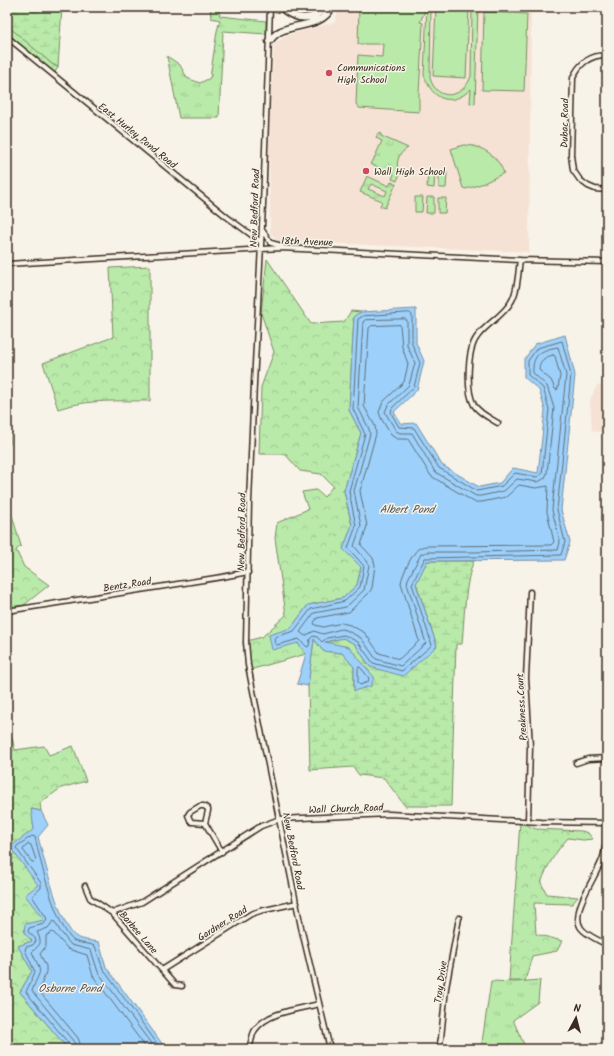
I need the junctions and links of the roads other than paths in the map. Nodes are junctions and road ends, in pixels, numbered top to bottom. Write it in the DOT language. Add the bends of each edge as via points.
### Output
graph roads {
  1 [pos="270,7"];
  2 [pos="282,7"];
  3 [pos="325,7"];
  4 [pos="332,7"];
  5 [pos="7,37"];
  6 [pos="269,41"];
  7 [pos="607,55"];
  8 [pos="607,190"];
  9 [pos="262,230"];
  10 [pos="261,242"];
  11 [pos="300,248"];
  12 [pos="260,249"];
  13 [pos="520,260"];
  14 [pos="607,262"];
  15 [pos="7,264"];
  16 [pos="498,423"];
  17 [pos="248,572"];
  18 [pos="530,592"];
  19 [pos="7,611"];
  20 [pos="607,758"];
  21 [pos="576,763"];
  22 [pos="607,810"];
  23 [pos="280,819"];
  24 [pos="528,821"];
  25 [pos="205,823"];
  26 [pos="607,823"];
  27 [pos="222,852"];
  28 [pos="85,886"];
  29 [pos="297,903"];
  30 [pos="112,913"];
  31 [pos="459,918"];
  32 [pos="607,945"];
  33 [pos="162,970"];
  34 [pos="182,986"];
  35 [pos="319,1004"];
  36 [pos="250,1045"];
  37 [pos="330,1049"];
  38 [pos="439,1049"];
  1 -- 6 [label="street, New Bedford Road"];
  2 -- 3 [label="highway" via="291,14 304,18 315,15"];
  4 -- 6 [label="highway" via="320,20 282,31"];
  5 -- 10 [label="street, East Hurley Pond Road"];
  6 -- 9 [label="street, New Bedford Road"];
  7 -- 8 [label="street, Dubac Road" via="587,60 576,73 573,83 571,155 573,170 580,180 590,188"];
  9 -- 10 [label="street, New Bedford Road"];
  9 -- 11 [label="street" via="268,240 275,245"];
  10 -- 12 [label="street, New Bedford Road"];
  11 -- 12 [label="street, 18th Avenue"];
  11 -- 13 [label="street, 18th Avenue"];
  12 -- 15 [label="street, 18th Avenue"];
  12 -- 17 [label="street, New Bedford Road"];
  13 -- 14 [label="street, 18th Avenue"];
  13 -- 16 [label="street" via="512,300 478,335 470,353 471,399 480,412"];
  17 -- 19 [label="street, Bentz Road"];
  17 -- 23 [label="street, New Bedford Road" via="248,665"];
  18 -- 24 [label="street, Preakness Court" via="526,678 530,747"];
  20 -- 21 [label="street" via="588,759"];
  22 -- 26 [label="street"];
  23 -- 24 [label="street, Wall Church Road" via="389,814"];
  23 -- 27 [label="street, Wall Church Road" via="266,824"];
  23 -- 29 [label="street, New Bedford Road"];
  24 -- 26 [label="street, Wall Church Road"];
  25 -- 25 [label="street" via="208,812 206,807 200,806 190,812 188,818 192,822"];
  25 -- 27 [label="street"];
  26 -- 32 [label="street" via="604,856 581,902 577,919 581,928"];
  27 -- 30 [label="street, Wall Church Road" via="142,902"];
  28 -- 30 [label="street, Barbee Lane" via="90,898"];
  29 -- 33 [label="street, Gardner Road" via="251,914"];
  29 -- 35 [label="street, New Bedford Road"];
  30 -- 33 [label="street, Barbee Lane"];
  31 -- 38 [label="street, Troy Drive" via="446,988"];
  33 -- 34 [label="street, Barbee Lane" via="175,985"];
  35 -- 36 [label="street" via="267,1018 254,1032"];
  35 -- 37 [label="street, New Bedford Road"];
}
